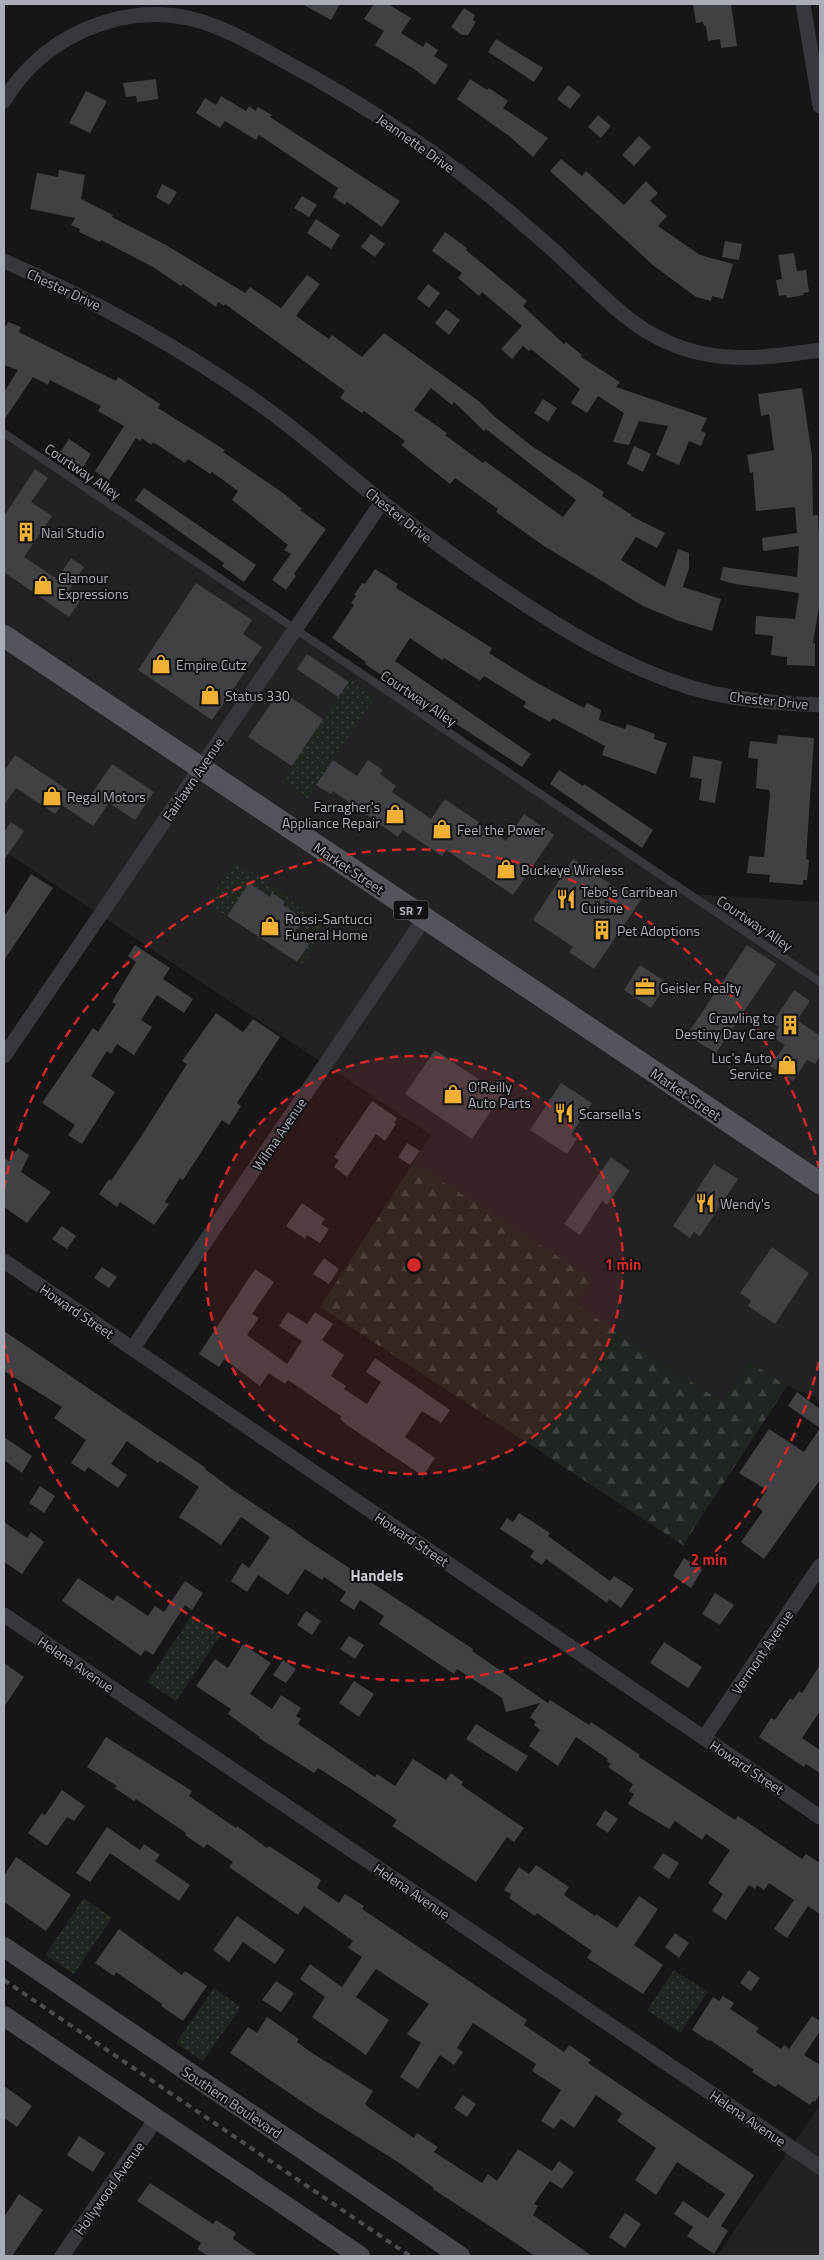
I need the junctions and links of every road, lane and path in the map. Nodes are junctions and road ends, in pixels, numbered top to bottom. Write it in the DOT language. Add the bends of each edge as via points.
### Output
graph roads {
  1 [pos="803,4"];
  2 [pos="4,101"];
  3 [pos="820,106"];
  4 [pos="4,261"];
  5 [pos="820,350"];
  6 [pos="4,433"];
  7 [pos="382,502"];
  8 [pos="295,630"];
  9 [pos="4,636"];
  10 [pos="820,705"];
  11 [pos="201,768"];
  12 [pos="424,919"];
  13 [pos="820,982"];
  14 [pos="4,1056"];
  15 [pos="820,1183"];
  16 [pos="4,1261"];
  17 [pos="133,1348"];
  18 [pos="820,1566"];
  19 [pos="4,1615"];
  20 [pos="704,1738"];
  21 [pos="820,1817"];
  22 [pos="4,1947"];
  23 [pos="4,2016"];
  24 [pos="156,2119"];
  25 [pos="820,2167"];
  26 [pos="62,2256"];
  27 [pos="360,2256"];
  28 [pos="460,2256"];
  1 -- 3 [label="street"];
  2 -- 5 [label="street, Jeannette Drive" via="27,70 43,55 74,34 94,26 155,15 189,18 219,27 318,80 452,167 511,214 624,316 663,340 702,354 742,359"];
  4 -- 7 [label="street, Chester Drive" via="64,288 175,348 275,416"];
  6 -- 8 [label="lane, Courtway Alley"];
  7 -- 8 [label="street, Fairlawn Avenue"];
  7 -- 10 [label="street, Chester Drive" via="454,557 547,620 644,672 691,688 740,699"];
  8 -- 11 [label="street, Fairlawn Avenue"];
  8 -- 13 [label="lane, Courtway Alley"];
  9 -- 11 [label="main road, Market Street / SR 7"];
  11 -- 12 [label="main road, Market Street / SR 7"];
  11 -- 14 [label="street, Fairlawn Avenue"];
  12 -- 15 [label="main road, Market Street / SR 7"];
  12 -- 17 [label="street, Wilma Avenue"];
  16 -- 17 [label="street, Howard Street"];
  17 -- 20 [label="street, Howard Street"];
  18 -- 20 [label="street, Vermont Avenue"];
  19 -- 25 [label="street, Helena Avenue"];
  20 -- 21 [label="street, Howard Street"];
  22 -- 28 [label="street, Southern Boulevard"];
  23 -- 24 [label="street"];
  24 -- 26 [label="street, Hollywood Avenue"];
  24 -- 27 [label="street"];
}
